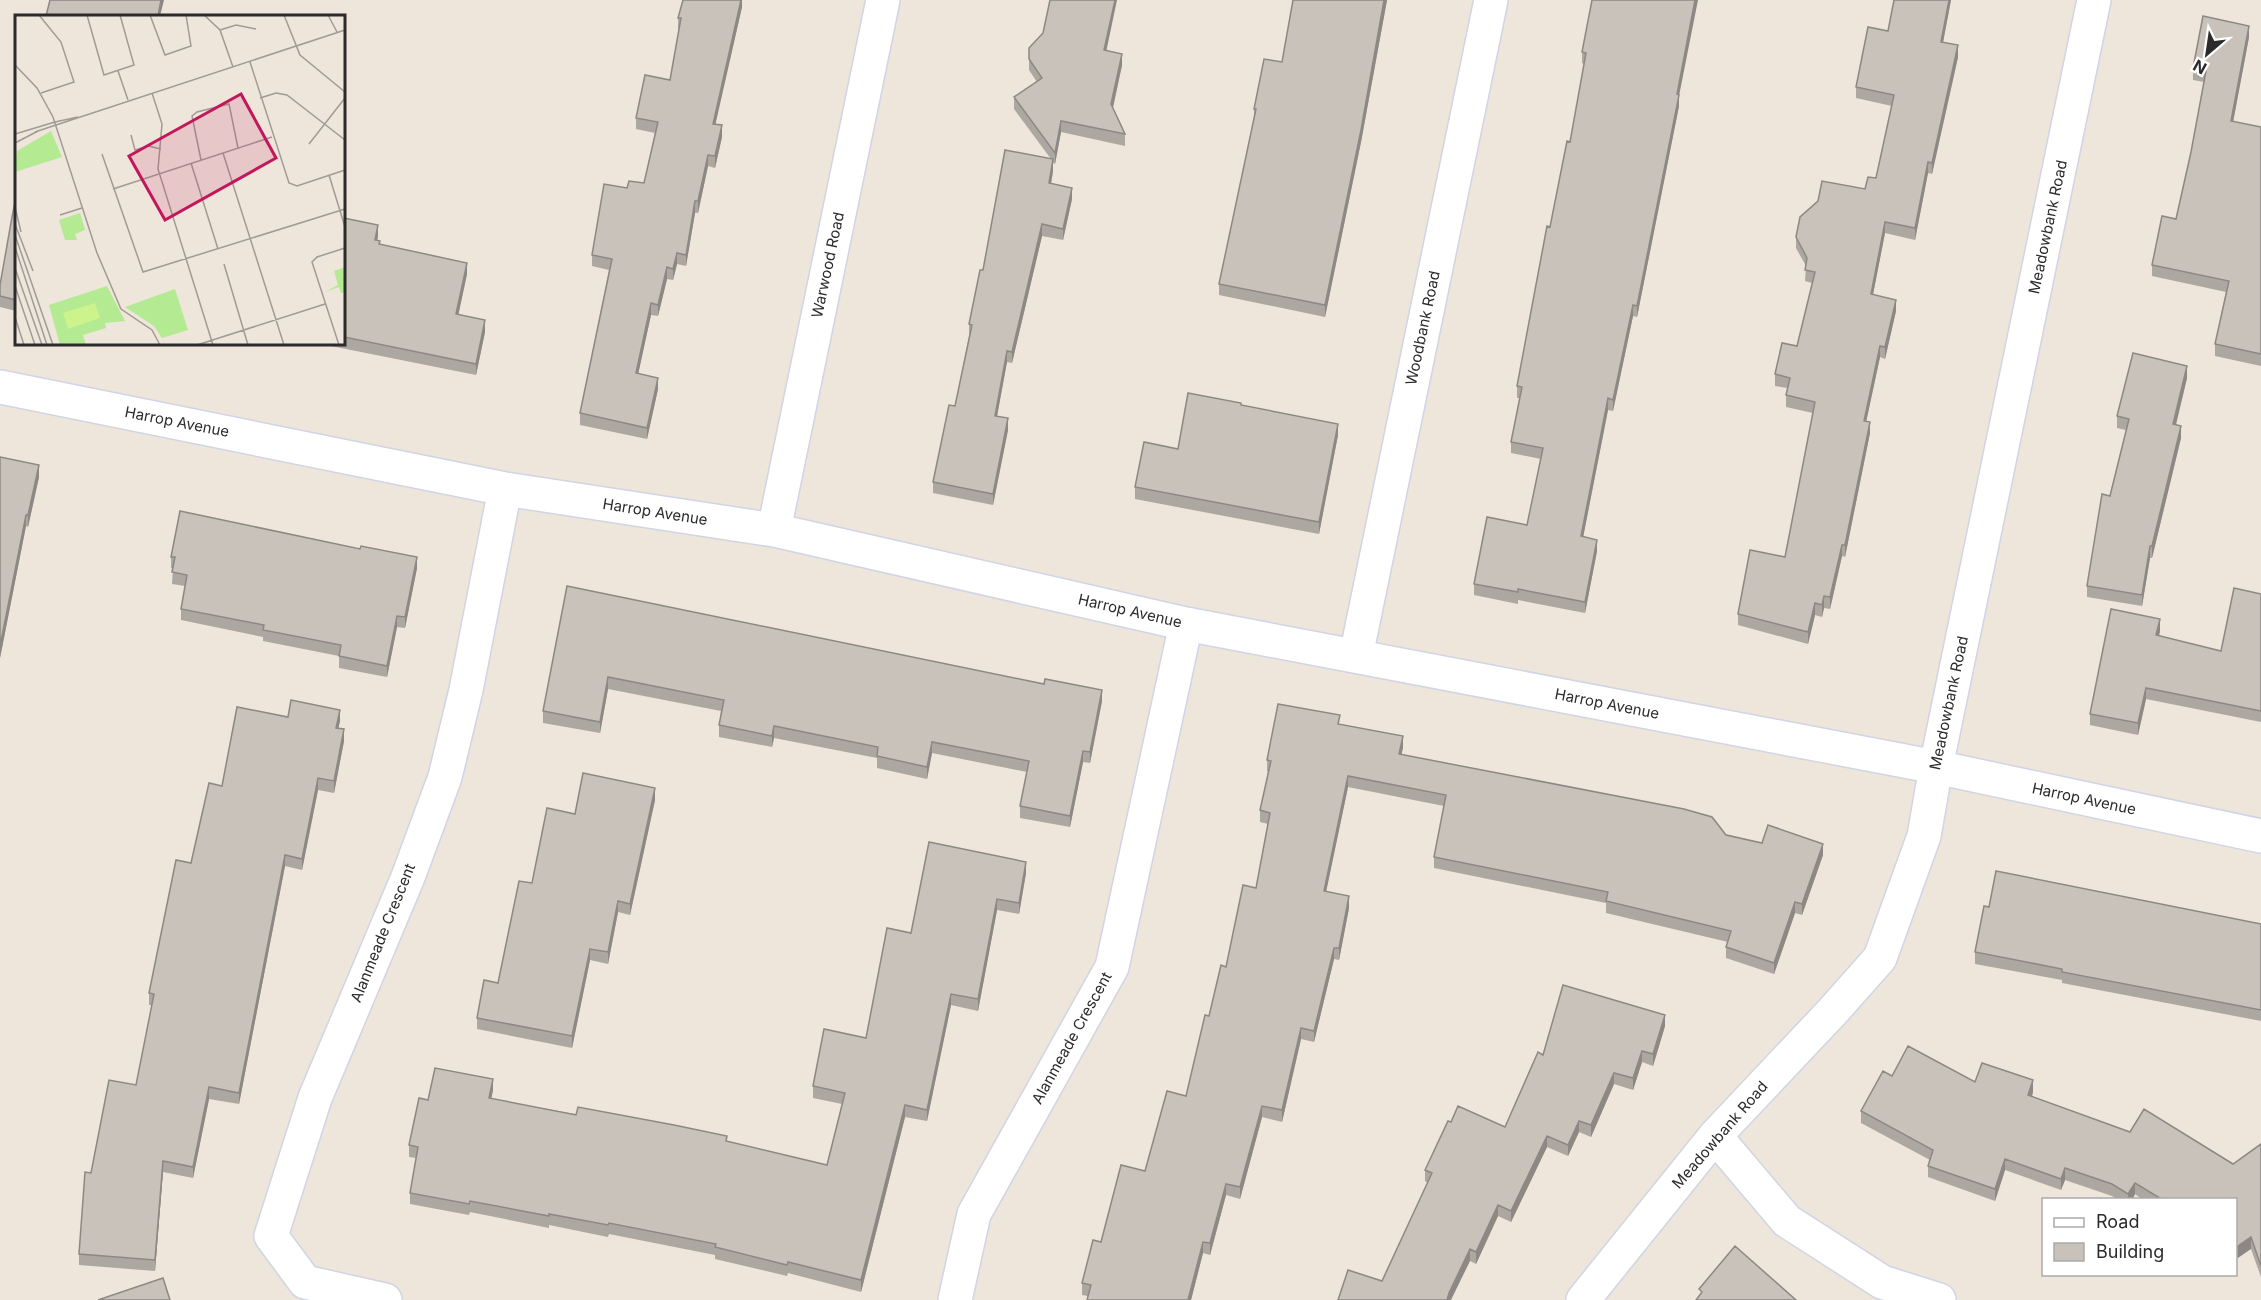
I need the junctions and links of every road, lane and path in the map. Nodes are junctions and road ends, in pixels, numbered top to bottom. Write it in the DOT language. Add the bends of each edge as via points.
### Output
graph roads {
  1 [pos="883,0"];
  2 [pos="1491,0"];
  3 [pos="2094,0"];
  4 [pos="0,387"];
  5 [pos="505,489"];
  6 [pos="774,530"];
  7 [pos="1186,624"];
  8 [pos="1356,656"];
  9 [pos="1936,767"];
  10 [pos="2261,836"];
  11 [pos="1715,1136"];
  12 [pos="385,1300"];
  13 [pos="955,1300"];
  14 [pos="1583,1300"];
  15 [pos="1939,1300"];
  1 -- 6 [label="street, Warwood Road"];
  2 -- 8 [label="street, Woodbank Road"];
  3 -- 9 [label="street, Meadowbank Road"];
  4 -- 5 [label="street, Harrop Avenue"];
  5 -- 6 [label="street, Harrop Avenue"];
  5 -- 12 [label="street, Alanmeade Crescent" via="445,777 408,877 315,1098 271,1236 305,1282"];
  6 -- 7 [label="street, Harrop Avenue"];
  7 -- 8 [label="street, Harrop Avenue"];
  7 -- 13 [label="street, Alanmeade Crescent" via="1112,967 974,1214"];
  8 -- 9 [label="street, Harrop Avenue"];
  9 -- 10 [label="street, Harrop Avenue"];
  9 -- 11 [label="street, Meadowbank Road" via="1924,836 1880,958"];
  11 -- 14 [label="street, Meadowbank Road"];
  11 -- 15 [label="street" via="1787,1221 1882,1282"];
}
